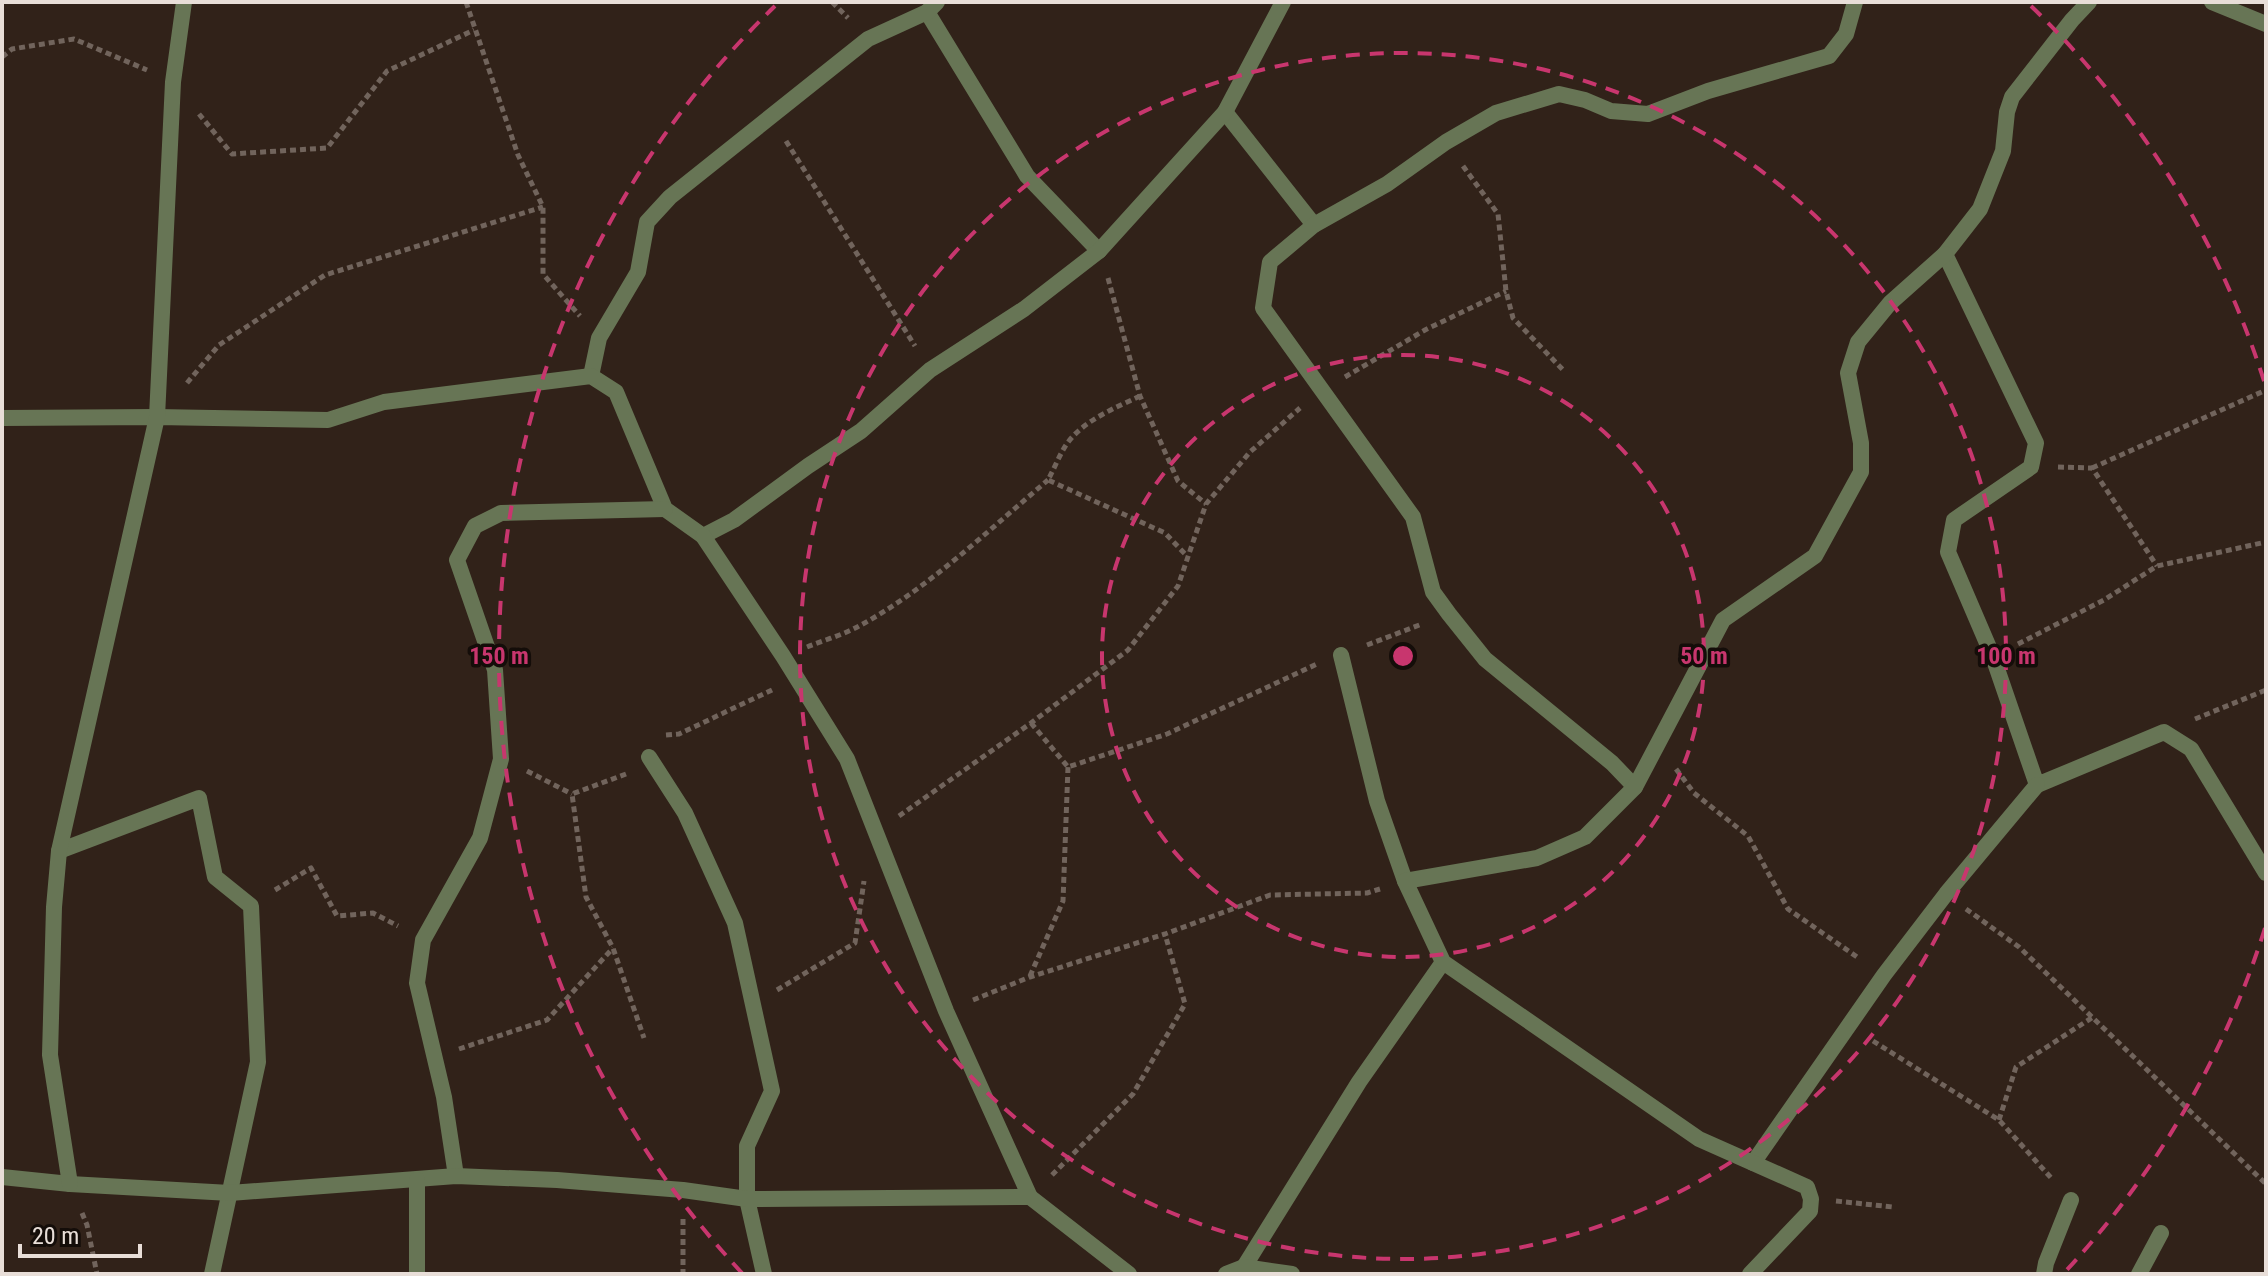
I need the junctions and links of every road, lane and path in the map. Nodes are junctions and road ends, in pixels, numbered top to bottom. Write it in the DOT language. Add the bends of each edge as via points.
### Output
graph roads {
  1 [pos="184,2"];
  2 [pos="466,2"];
  3 [pos="1283,2"];
  4 [pos="1855,2"];
  5 [pos="2089,2"];
  6 [pos="2212,2"];
  7 [pos="932,7"];
  8 [pos="2266,24"];
  9 [pos="474,30"];
  10 [pos="2,57"];
  11 [pos="173,82"];
  12 [pos="1225,112"];
  13 [pos="770,117"];
  14 [pos="1446,142"];
  15 [pos="543,207"];
  16 [pos="1314,225"];
  17 [pos="1099,251"];
  18 [pos="1945,254"];
  19 [pos="1506,291"];
  20 [pos="599,338"];
  21 [pos="930,370"];
  22 [pos="1565,372"];
  23 [pos="591,376"];
  24 [pos="2266,390"];
  25 [pos="1321,391"];
  26 [pos="1140,396"];
  27 [pos="157,417"];
  28 [pos="2,418"];
  29 [pos="2031,467"];
  30 [pos="2092,468"];
  31 [pos="1048,480"];
  32 [pos="1206,504"];
  33 [pos="665,509"];
  34 [pos="703,536"];
  35 [pos="2266,542"];
  36 [pos="1187,556"];
  37 [pos="2157,566"];
  38 [pos="1449,614"];
  39 [pos="1341,655"];
  40 [pos="783,656"];
  41 [pos="1993,657"];
  42 [pos="2266,690"];
  43 [pos="1031,723"];
  44 [pos="2164,732"];
  45 [pos="1657,745"];
  46 [pos="649,757"];
  47 [pos="501,759"];
  48 [pos="1068,767"];
  49 [pos="2037,785"];
  50 [pos="1635,787"];
  51 [pos="572,794"];
  52 [pos="877,832"];
  53 [pos="59,851"];
  54 [pos="2266,873"];
  55 [pos="1405,881"];
  56 [pos="1946,894"];
  57 [pos="251,906"];
  58 [pos="1165,934"];
  59 [pos="423,940"];
  60 [pos="613,948"];
  61 [pos="1443,962"];
  62 [pos="1884,975"];
  63 [pos="1030,977"];
  64 [pos="752,1005"];
  65 [pos="946,1011"];
  66 [pos="2093,1017"];
  67 [pos="1849,1025"];
  68 [pos="644,1038"];
  69 [pos="435,1056"];
  70 [pos="1999,1120"];
  71 [pos="1753,1163"];
  72 [pos="456,1176"];
  73 [pos="2,1177"];
  74 [pos="417,1180"];
  75 [pos="70,1184"];
  76 [pos="2266,1184"];
  77 [pos="683,1190"];
  78 [pos="230,1193"];
  79 [pos="1030,1197"];
  80 [pos="747,1199"];
  81 [pos="1811,1199"];
  82 [pos="2071,1200"];
  83 [pos="1893,1207"];
  84 [pos="2161,1233"];
  85 [pos="1244,1267"];
  86 [pos="97,1274"];
  87 [pos="212,1274"];
  88 [pos="417,1274"];
  89 [pos="683,1274"];
  90 [pos="764,1274"];
  91 [pos="1129,1274"];
  92 [pos="1226,1274"];
  93 [pos="1292,1274"];
  94 [pos="1750,1274"];
  95 [pos="2044,1274"];
  96 [pos="2139,1274"];
  1 -- 11 [label="street"];
  2 -- 9 [label="path"];
  3 -- 12 [label="street"];
  4 -- 14 [label="street" via="1846,34 1829,56 1818,60 1648,114 1611,111 1559,94 1496,113"];
  5 -- 18 [label="street" via="2012,97 2003,151 1980,209"];
  6 -- 8 [label="street"];
  7 -- 13 [label="street" via="868,39"];
  7 -- 17 [label="street" via="1027,176"];
  9 -- 11 [label="path" via="387,71 327,148 232,154"];
  9 -- 15 [label="path" via="518,155"];
  10 -- 11 [label="path" via="12,49 74,39"];
  11 -- 27 [label="street"];
  12 -- 16 [label="street"];
  12 -- 17 [label="street"];
  13 -- 20 [label="street" via="670,197 647,222 638,272"];
  13 -- 21 [label="path"];
  14 -- 16 [label="street" via="1387,184"];
  14 -- 19 [label="path" via="1498,214"];
  15 -- 20 [label="path" via="543,274"];
  15 -- 27 [label="path" via="325,275 219,345"];
  16 -- 25 [label="street" via="1270,262 1263,308"];
  17 -- 21 [label="street" via="1024,309"];
  17 -- 26 [label="path"];
  18 -- 29 [label="street" via="2036,443"];
  18 -- 45 [label="street" via="1890,303 1858,342 1848,373 1861,472 1815,556 1723,620"];
  19 -- 22 [label="path" via="1513,318"];
  19 -- 25 [label="path" via="1425,330"];
  20 -- 23 [label="street"];
  21 -- 34 [label="street" via="861,431"];
  23 -- 27 [label="street" via="384,402 328,420"];
  23 -- 33 [label="street" via="616,392"];
  24 -- 30 [label="path"];
  25 -- 32 [label="path" via="1250,452"];
  25 -- 38 [label="street" via="1413,517 1433,592"];
  26 -- 31 [label="path" via="1082,429 1067,444"];
  26 -- 32 [label="path" via="1178,481"];
  27 -- 28 [label="street"];
  27 -- 53 [label="street"];
  29 -- 30 [label="path"];
  29 -- 41 [label="street" via="1954,520 1948,552"];
  30 -- 37 [label="path"];
  31 -- 36 [label="path" via="1165,533"];
  31 -- 40 [label="path" via="902,599 857,627"];
  32 -- 36 [label="path"];
  33 -- 34 [label="street"];
  33 -- 47 [label="street" via="501,513 475,526 457,560 495,670"];
  34 -- 40 [label="street"];
  35 -- 37 [label="path"];
  36 -- 43 [label="path" via="1178,586 1128,650"];
  37 -- 41 [label="path" via="2104,600"];
  38 -- 39 [label="path"];
  38 -- 50 [label="street" via="1485,659"];
  39 -- 48 [label="path" via="1167,734"];
  39 -- 55 [label="street" via="1377,801"];
  40 -- 46 [label="path" via="778,687 679,734 664,735"];
  40 -- 52 [label="street" via="847,759"];
  41 -- 49 [label="street"];
  42 -- 44 [label="path"];
  43 -- 48 [label="path"];
  43 -- 52 [label="path"];
  44 -- 49 [label="street"];
  44 -- 54 [label="street" via="2191,749"];
  45 -- 50 [label="street"];
  45 -- 62 [label="path" via="1694,793 1748,836 1788,909"];
  46 -- 51 [label="path" via="641,768"];
  46 -- 64 [label="street" via="685,813 735,923"];
  47 -- 51 [label="path"];
  47 -- 59 [label="street" via="480,838"];
  48 -- 63 [label="path" via="1063,901"];
  49 -- 56 [label="street"];
  50 -- 55 [label="street" via="1585,837 1537,858"];
  51 -- 60 [label="path" via="586,897"];
  52 -- 64 [label="path" via="855,943"];
  52 -- 65 [label="street"];
  53 -- 57 [label="street" via="199,798 215,877"];
  53 -- 75 [label="street" via="50,1055"];
  55 -- 58 [label="path" via="1367,893 1270,895"];
  55 -- 61 [label="street"];
  56 -- 62 [label="street"];
  56 -- 66 [label="path" via="2019,947"];
  57 -- 59 [label="path" via="311,868 337,916 373,913"];
  57 -- 78 [label="street" via="258,1062"];
  58 -- 63 [label="path"];
  58 -- 79 [label="path" via="1185,1004 1133,1094"];
  59 -- 69 [label="street" via="417,983"];
  60 -- 68 [label="path"];
  60 -- 69 [label="path" via="547,1020"];
  61 -- 71 [label="street" via="1699,1139"];
  61 -- 85 [label="street" via="1359,1082"];
  62 -- 67 [label="street"];
  63 -- 65 [label="path"];
  64 -- 80 [label="street" via="772,1091 747,1146"];
  65 -- 79 [label="street"];
  66 -- 70 [label="path" via="2016,1067"];
  66 -- 76 [label="path"];
  67 -- 70 [label="path"];
  67 -- 71 [label="street"];
  69 -- 72 [label="street"];
  70 -- 82 [label="path"];
  71 -- 81 [label="street" via="1807,1187"];
  72 -- 74 [label="street"];
  72 -- 77 [label="street"];
  73 -- 75 [label="street"];
  74 -- 78 [label="street"];
  74 -- 88 [label="street"];
  75 -- 78 [label="street"];
  75 -- 86 [label="path" via="87,1225"];
  77 -- 80 [label="street"];
  77 -- 89 [label="path"];
  78 -- 87 [label="street"];
  79 -- 80 [label="street"];
  79 -- 91 [label="street"];
  80 -- 90 [label="street"];
  81 -- 83 [label="path"];
  81 -- 94 [label="street" via="1810,1211"];
  82 -- 95 [label="street"];
  84 -- 96 [label="street"];
  85 -- 92 [label="street"];
  85 -- 93 [label="street"];
}
